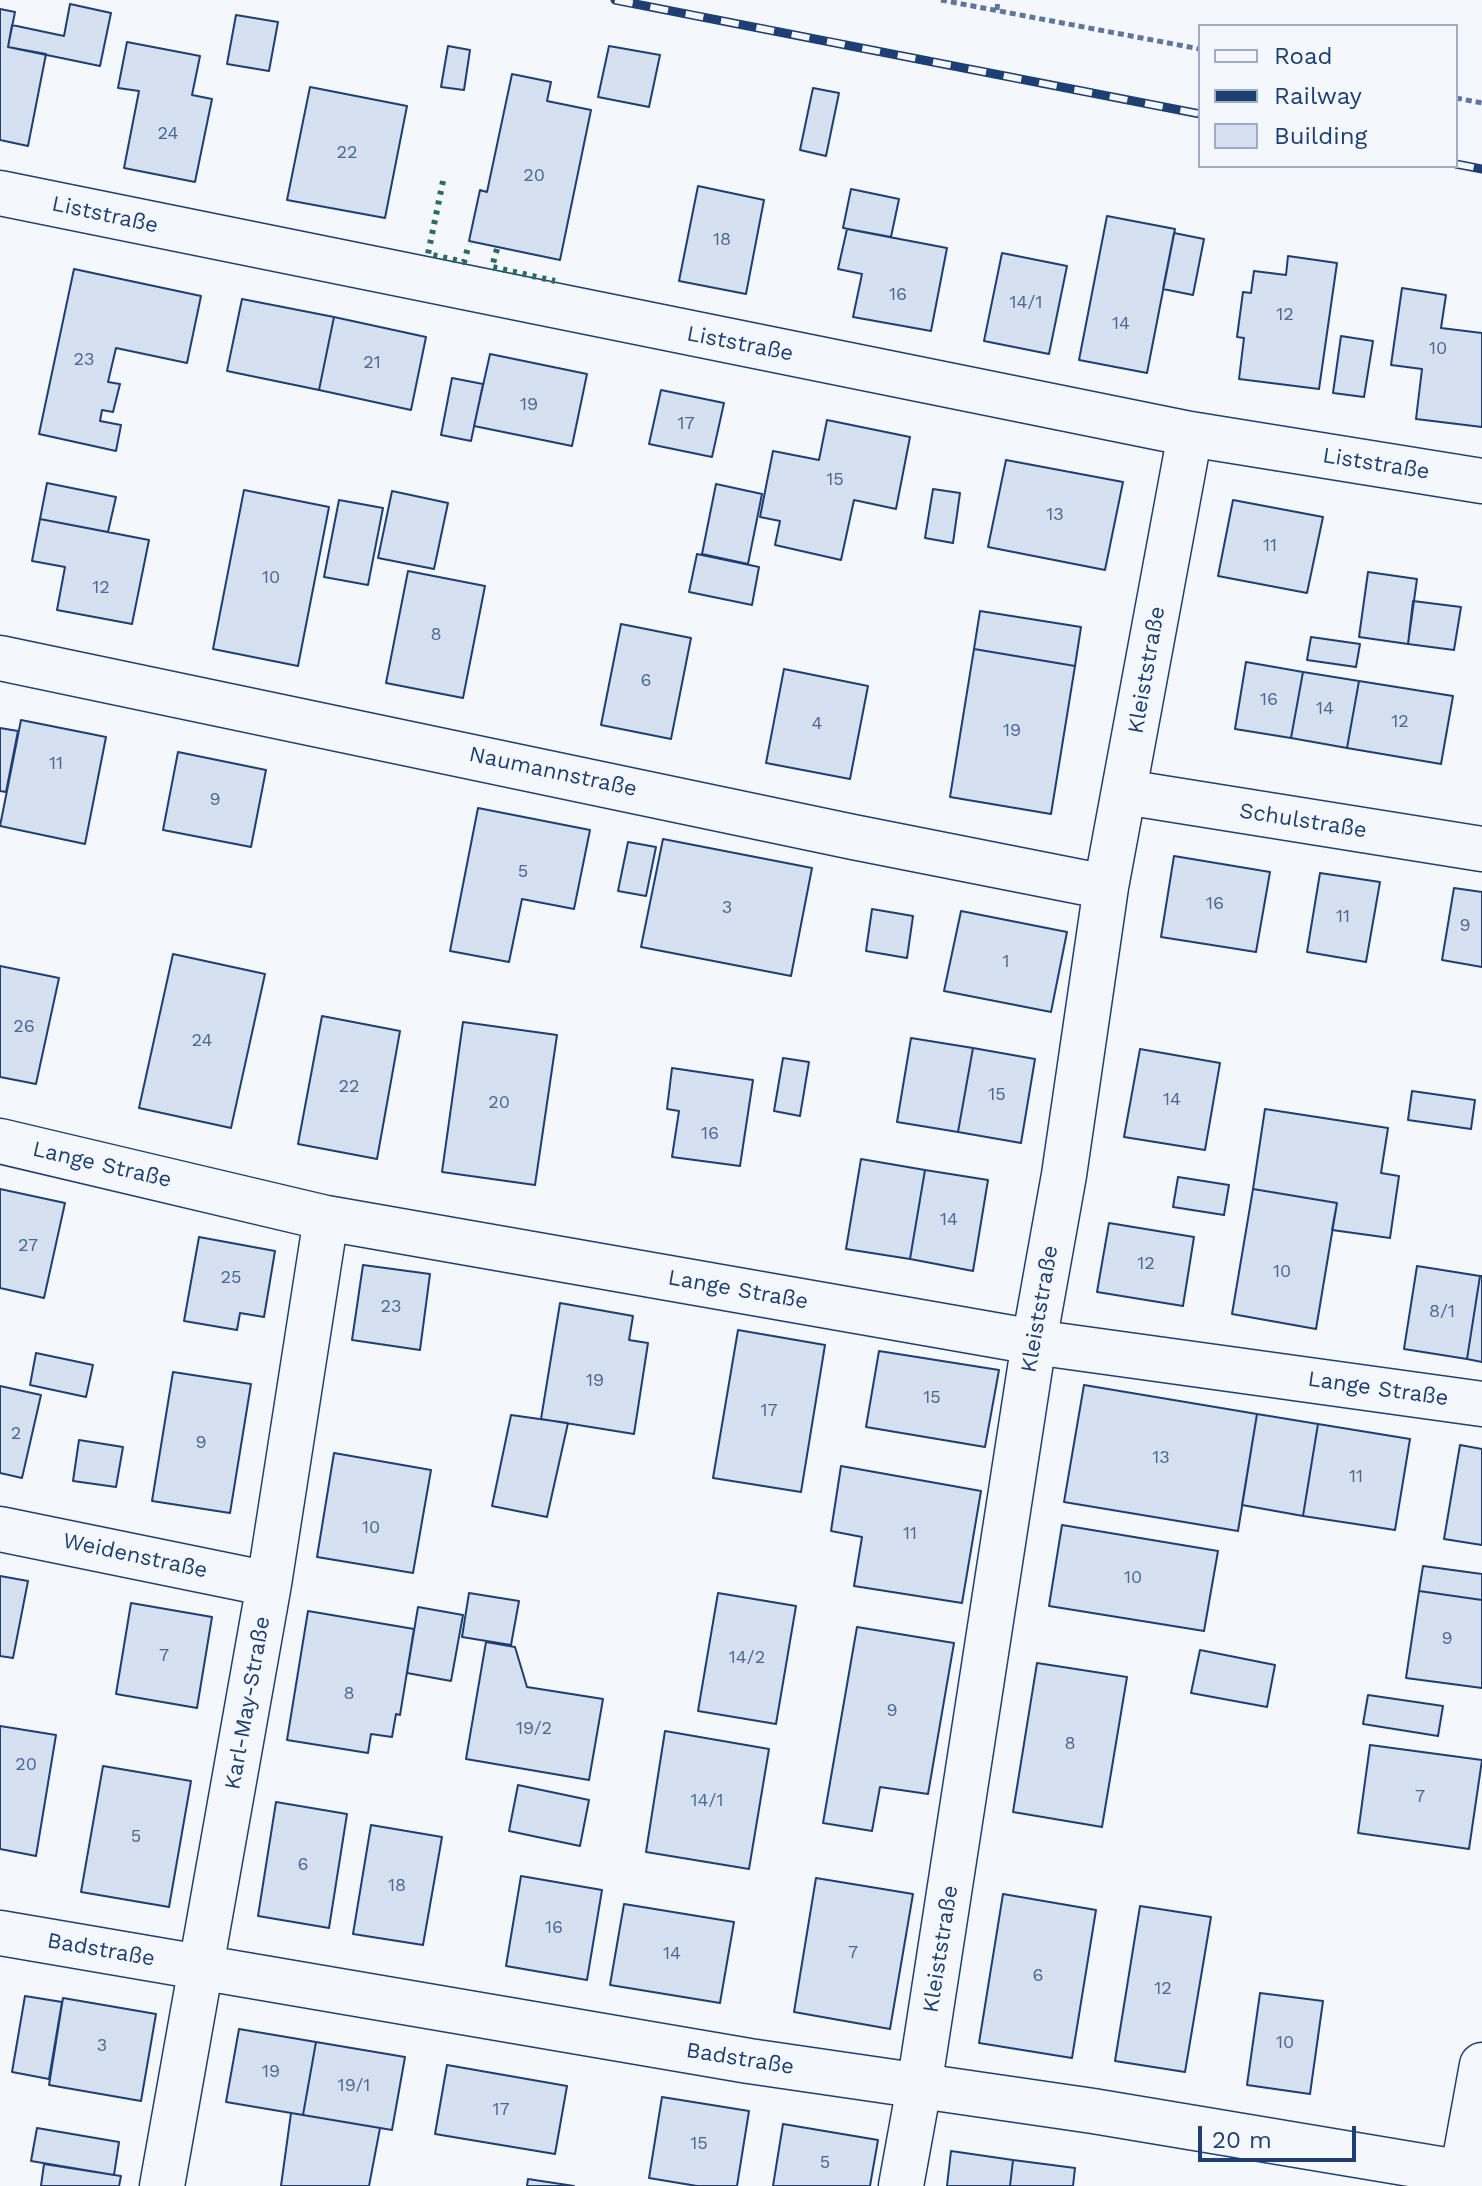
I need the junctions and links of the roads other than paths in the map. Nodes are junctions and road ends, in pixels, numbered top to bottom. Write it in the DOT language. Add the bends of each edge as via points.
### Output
graph roads {
  1 [pos="0,193"];
  2 [pos="1190,434"];
  3 [pos="1482,481"];
  4 [pos="0,658"];
  5 [pos="1125,792"];
  6 [pos="1482,849"];
  7 [pos="1106,887"];
  8 [pos="0,1141"];
  9 [pos="326,1218"];
  10 [pos="1034,1342"];
  11 [pos="1482,1404"];
  12 [pos="0,1529"];
  13 [pos="269,1584"];
  14 [pos="0,1933"];
  15 [pos="201,1967"];
  16 [pos="1482,2065"];
  17 [pos="919,2087"];
  18 [pos="1468,2178"];
  19 [pos="162,2186"];
  20 [pos="901,2186"];
  1 -- 2 [label="street, Liststraße"];
  2 -- 3 [label="street, Liststraße"];
  2 -- 5 [label="street, Kleiststraße"];
  4 -- 7 [label="street, Naumannstraße"];
  5 -- 6 [label="street, Schulstraße"];
  5 -- 7 [label="street, Kleiststraße"];
  7 -- 10 [label="street, Kleiststraße"];
  8 -- 9 [label="street, Lange Straße"];
  9 -- 10 [label="street, Lange Straße"];
  9 -- 13 [label="street, Karl-May-Straße"];
  10 -- 11 [label="street, Lange Straße"];
  10 -- 17 [label="street, Kleiststraße"];
  12 -- 13 [label="street, Weidenstraße"];
  13 -- 15 [label="street, Karl-May-Straße"];
  14 -- 15 [label="street, Badstraße"];
  15 -- 17 [label="street, Badstraße"];
  15 -- 19 [label="street, Karl-May-Straße"];
  16 -- 18 [label="street"];
  17 -- 18 [label="street, Badstraße" via="1093,2111"];
  17 -- 20 [label="street, Kleiststraße"];
}
